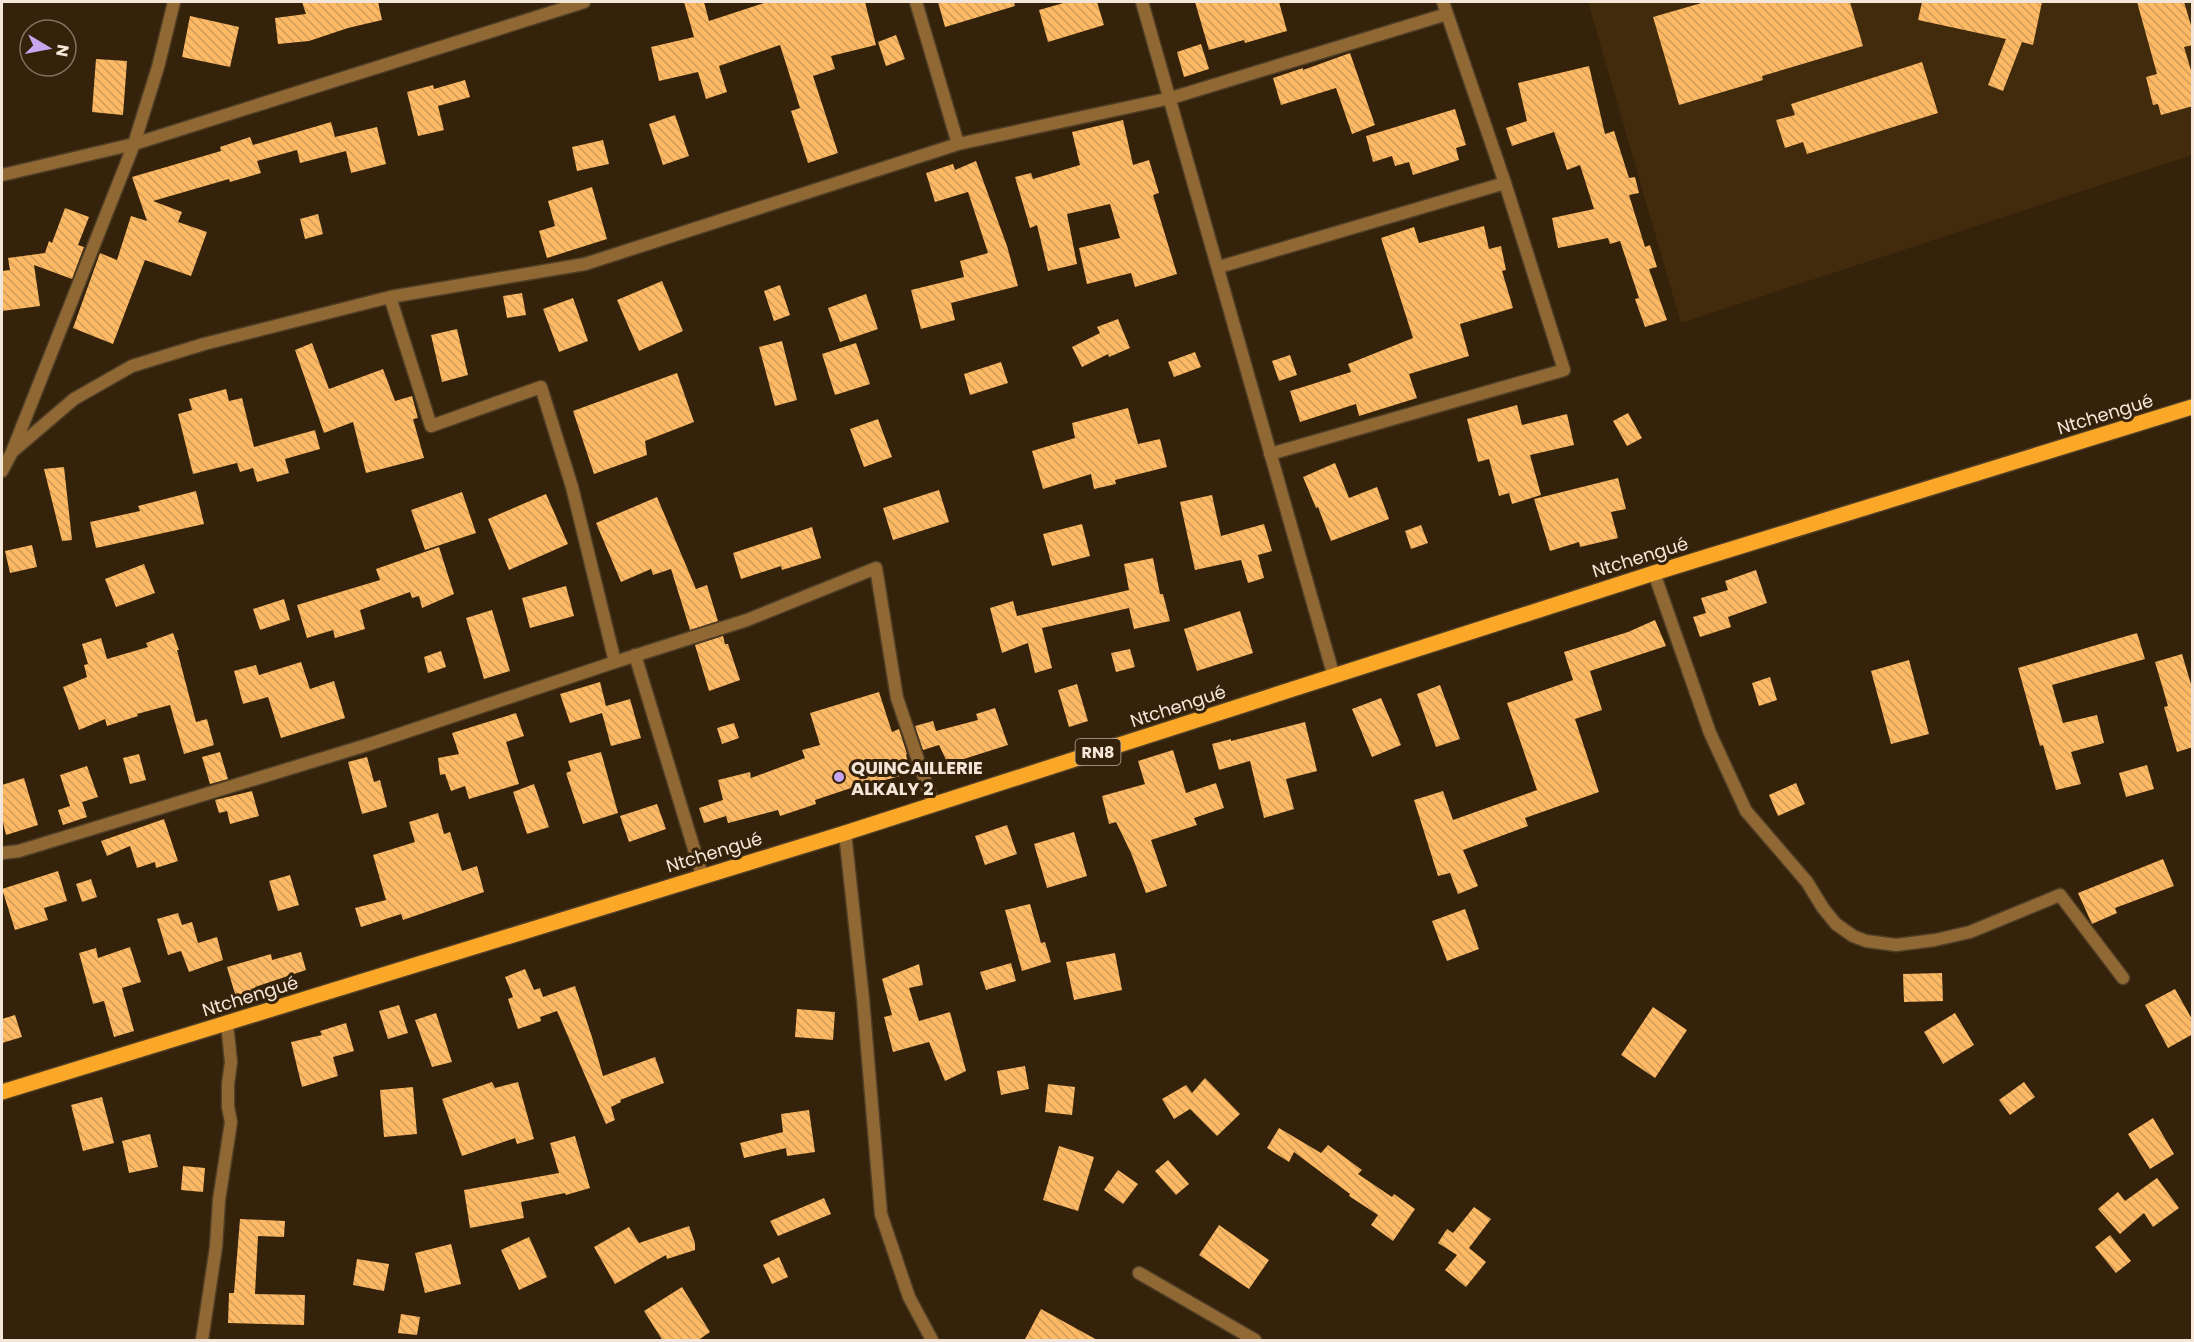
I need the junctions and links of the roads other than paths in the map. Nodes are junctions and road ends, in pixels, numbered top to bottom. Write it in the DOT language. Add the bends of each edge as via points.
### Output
graph roads {
  1 [pos="584,2"];
  2 [pos="916,2"];
  3 [pos="1142,2"];
  4 [pos="1443,2"];
  5 [pos="170,4"];
  6 [pos="1447,14"];
  7 [pos="1171,98"];
  8 [pos="134,144"];
  9 [pos="958,144"];
  10 [pos="2,175"];
  11 [pos="1505,183"];
  12 [pos="1219,267"];
  13 [pos="390,297"];
  14 [pos="2193,406"];
  15 [pos="12,453"];
  16 [pos="1270,454"];
  17 [pos="2,471"];
  18 [pos="1654,573"];
  19 [pos="635,655"];
  20 [pos="615,662"];
  21 [pos="1334,676"];
  22 [pos="933,804"];
  23 [pos="845,833"];
  24 [pos="2,853"];
  25 [pos="702,875"];
  26 [pos="2123,978"];
  27 [pos="227,1024"];
  28 [pos="2,1092"];
  29 [pos="1139,1273"];
  30 [pos="202,1341"];
  31 [pos="932,1341"];
  32 [pos="1255,1341"];
  1 -- 8 [label="street"];
  2 -- 9 [label="street"];
  3 -- 7 [label="street"];
  4 -- 6 [label="street"];
  5 -- 8 [label="street" via="159,67"];
  6 -- 7 [label="street"];
  6 -- 11 [label="street"];
  7 -- 9 [label="street"];
  7 -- 12 [label="street"];
  8 -- 10 [label="street"];
  8 -- 15 [label="street"];
  9 -- 13 [label="street" via="585,264"];
  11 -- 12 [label="street"];
  11 -- 16 [label="street" via="1564,370"];
  12 -- 16 [label="street"];
  13 -- 15 [label="street" via="132,366 74,399"];
  13 -- 20 [label="street" via="431,426 541,387 572,487"];
  14 -- 18 [label="main road, Ntchengué / RN8"];
  15 -- 17 [label="street"];
  16 -- 21 [label="street"];
  18 -- 21 [label="main road, Ntchengué / RN8"];
  18 -- 26 [label="street" via="1710,733 1746,811 1807,882 1836,924 1866,941 1896,945 1935,940 1970,932 2060,895"];
  19 -- 20 [label="street"];
  19 -- 22 [label="street" via="747,620 876,568 897,698"];
  19 -- 25 [label="street"];
  20 -- 24 [label="street" via="370,744"];
  21 -- 22 [label="main road, Ntchengué / RN8"];
  22 -- 23 [label="main road, Ntchengué / RN8"];
  23 -- 25 [label="main road, Ntchengué / RN8"];
  23 -- 31 [label="street" via="881,1214 909,1297"];
  25 -- 27 [label="main road, Ntchengué / RN8"];
  27 -- 28 [label="main road, Ntchengué / RN8"];
  27 -- 30 [label="street" via="231,1122"];
  29 -- 32 [label="street"];
}
